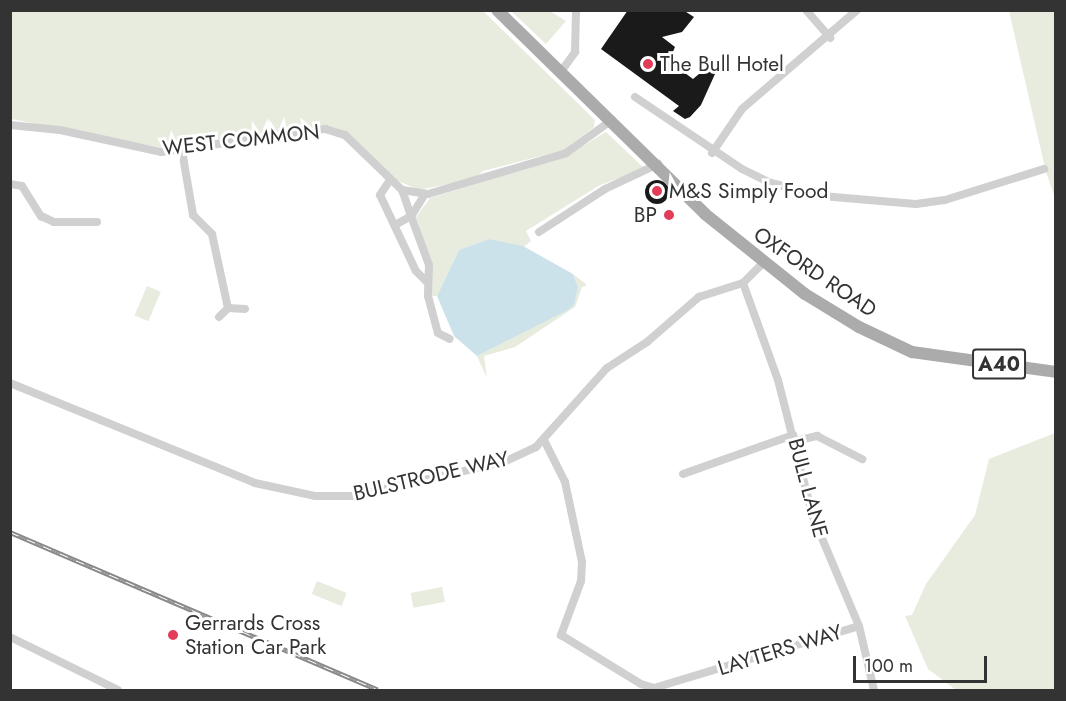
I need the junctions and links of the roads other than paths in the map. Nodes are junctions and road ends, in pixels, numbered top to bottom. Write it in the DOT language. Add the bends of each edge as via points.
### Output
graph roads {
  1 [pos="497,10"];
  2 [pos="576,10"];
  3 [pos="806,10"];
  4 [pos="857,10"];
  5 [pos="830,38"];
  6 [pos="560,73"];
  7 [pos="635,97"];
  8 [pos="613,120"];
  9 [pos="10,125"];
  10 [pos="182,151"];
  11 [pos="712,153"];
  12 [pos="658,164"];
  13 [pos="1044,169"];
  14 [pos="390,180"];
  15 [pos="10,184"];
  16 [pos="402,190"];
  17 [pos="425,194"];
  18 [pos="411,216"];
  19 [pos="97,222"];
  20 [pos="395,225"];
  21 [pos="539,232"];
  22 [pos="420,240"];
  23 [pos="406,247"];
  24 [pos="763,263"];
  25 [pos="427,282"];
  26 [pos="743,283"];
  27 [pos="228,308"];
  28 [pos="245,309"];
  29 [pos="219,317"];
  30 [pos="450,339"];
  31 [pos="1056,372"];
  32 [pos="10,383"];
  33 [pos="794,438"];
  34 [pos="544,442"];
  35 [pos="862,459"];
  36 [pos="683,474"];
  37 [pos="859,626"];
  38 [pos="10,637"];
  39 [pos="118,690"];
  40 [pos="874,690"];
  1 -- 6 [label="main road, OXFORD ROAD / A40"];
  2 -- 6 [label="street" via="575,52"];
  3 -- 5 [label="street"];
  4 -- 5 [label="street"];
  5 -- 11 [label="street" via="742,109"];
  6 -- 8 [label="main road, OXFORD ROAD / A40"];
  7 -- 11 [label="street"];
  8 -- 12 [label="main road, OXFORD ROAD / A40"];
  8 -- 17 [label="street, WEST COMMON" via="566,153"];
  9 -- 10 [label="street, WEST COMMON" via="60,130 161,152"];
  10 -- 14 [label="street, WEST COMMON" via="325,129 345,135"];
  10 -- 27 [label="street" via="193,215 212,234"];
  11 -- 13 [label="street" via="771,183 873,203 945,200"];
  12 -- 21 [label="street" via="605,189"];
  12 -- 24 [label="main road, OXFORD ROAD / A40" via="705,214"];
  14 -- 16 [label="street, WEST COMMON"];
  14 -- 20 [label="street" via="380,195"];
  15 -- 19 [label="street" via="22,186 41,216 54,222"];
  16 -- 17 [label="street, WEST COMMON"];
  16 -- 18 [label="street"];
  17 -- 18 [label="street"];
  18 -- 20 [label="street"];
  18 -- 22 [label="street"];
  20 -- 23 [label="street"];
  22 -- 23 [label="street"];
  22 -- 25 [label="street" via="429,265"];
  23 -- 25 [label="street"];
  24 -- 26 [label="street, BULSTRODE WAY"];
  24 -- 31 [label="main road, OXFORD ROAD / A40" via="859,327 912,352"];
  25 -- 30 [label="street" via="438,333"];
  26 -- 33 [label="street, BULL LANE"];
  26 -- 34 [label="street, BULSTRODE WAY" via="699,297 647,342 607,368"];
  27 -- 28 [label="street"];
  27 -- 29 [label="street"];
  32 -- 34 [label="street, BULSTRODE WAY" via="200,464 315,496 353,496 504,462"];
  33 -- 35 [label="street" via="831,439"];
  33 -- 36 [label="street"];
  33 -- 37 [label="street, BULL LANE" via="813,517"];
  34 -- 37 [label="street, LAYTERS WAY" via="565,482 582,562 581,581 561,635 641,684 654,688"];
  37 -- 40 [label="street, BULL LANE"];
  38 -- 39 [label="street"];
}
